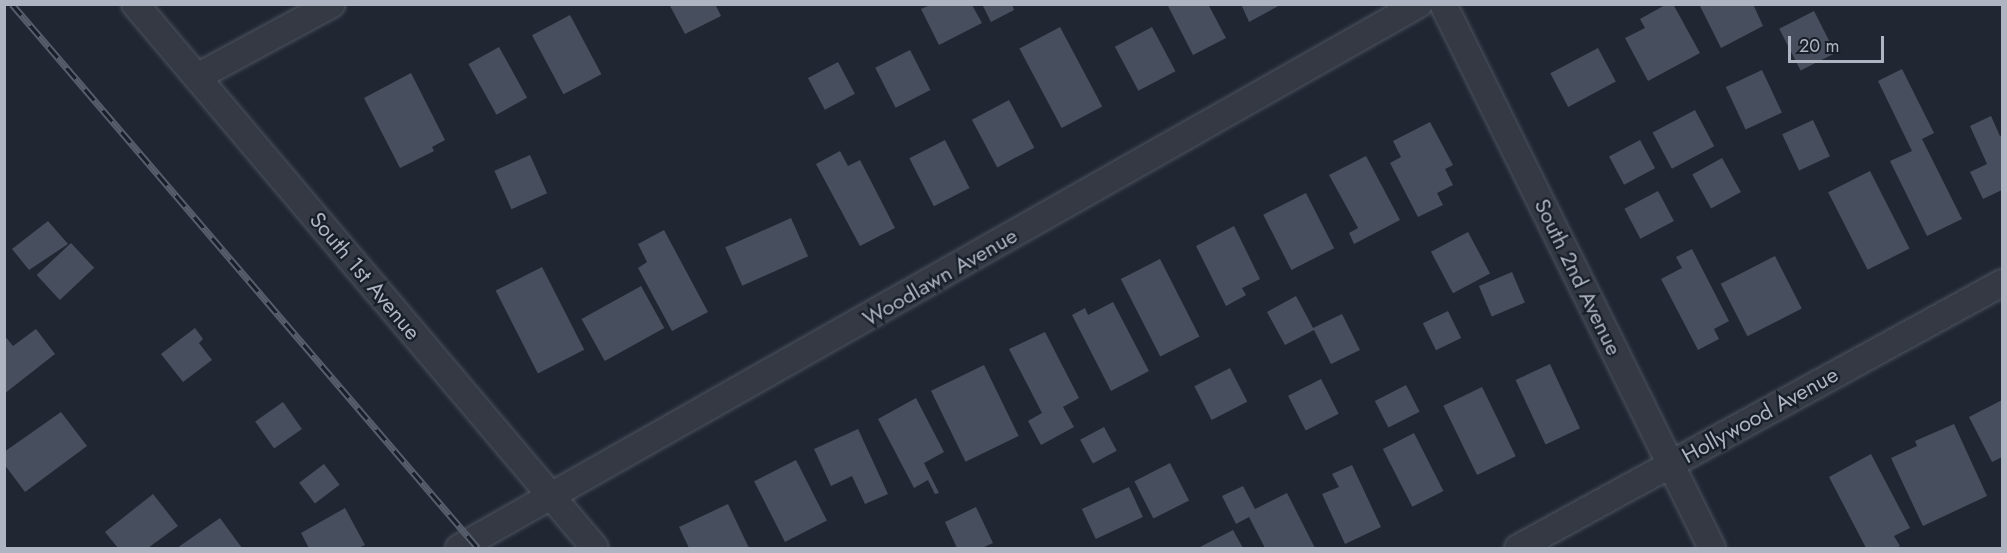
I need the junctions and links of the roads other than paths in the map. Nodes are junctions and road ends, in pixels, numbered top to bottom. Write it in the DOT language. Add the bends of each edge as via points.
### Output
graph roads {
  1 [pos="135,4"];
  2 [pos="332,4"];
  3 [pos="1419,4"];
  4 [pos="1443,4"];
  5 [pos="197,77"];
  6 [pos="2002,283"];
  7 [pos="1671,464"];
  8 [pos="552,497"];
  9 [pos="459,549"];
  10 [pos="595,549"];
  11 [pos="1518,549"];
  12 [pos="1712,549"];
  1 -- 5 [label="street, South 1st Avenue"];
  2 -- 5 [label="street"];
  3 -- 8 [label="street, Woodlawn Avenue"];
  4 -- 7 [label="street, South 2nd Avenue"];
  5 -- 8 [label="street, South 1st Avenue"];
  6 -- 7 [label="street, Hollywood Avenue"];
  7 -- 11 [label="street, Hollywood Avenue"];
  7 -- 12 [label="street, South 2nd Avenue"];
  8 -- 9 [label="street, Woodlawn Avenue"];
  8 -- 10 [label="street, South 1st Avenue"];
}
